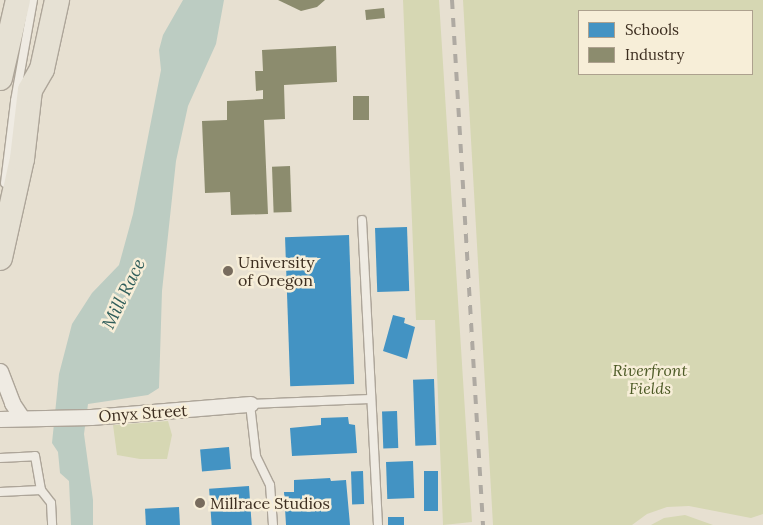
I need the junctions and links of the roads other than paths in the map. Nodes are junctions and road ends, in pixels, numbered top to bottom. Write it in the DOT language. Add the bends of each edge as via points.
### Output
graph roads {
  1 [pos="18,0"];
  2 [pos="33,0"];
  3 [pos="43,0"];
  4 [pos="58,0"];
  5 [pos="0,78"];
  6 [pos="30,90"];
  7 [pos="3,194"];
  8 [pos="362,220"];
  9 [pos="0,258"];
  10 [pos="0,371"];
  11 [pos="370,399"];
  12 [pos="258,404"];
  13 [pos="0,419"];
  14 [pos="28,419"];
  15 [pos="0,458"];
  16 [pos="41,490"];
  17 [pos="0,492"];
  18 [pos="52,525"];
  19 [pos="273,525"];
  20 [pos="378,525"];
  1 -- 5 [label="main road"];
  2 -- 7 [label="lane"];
  3 -- 6 [label="main road" via="30,63"];
  4 -- 6 [label="main road" via="42,69"];
  6 -- 9 [label="main road" via="22,159"];
  8 -- 11 [label="lane"];
  10 -- 14 [label="street" via="12,403"];
  11 -- 12 [label="lane"];
  11 -- 20 [label="lane"];
  12 -- 14 [label="street, Onyx Street"];
  12 -- 19 [label="lane" via="256,456 270,485"];
  13 -- 14 [label="street, Onyx Street"];
  15 -- 16 [label="lane" via="36,456"];
  16 -- 17 [label="lane"];
  16 -- 18 [label="lane" via="50,503"];
}
